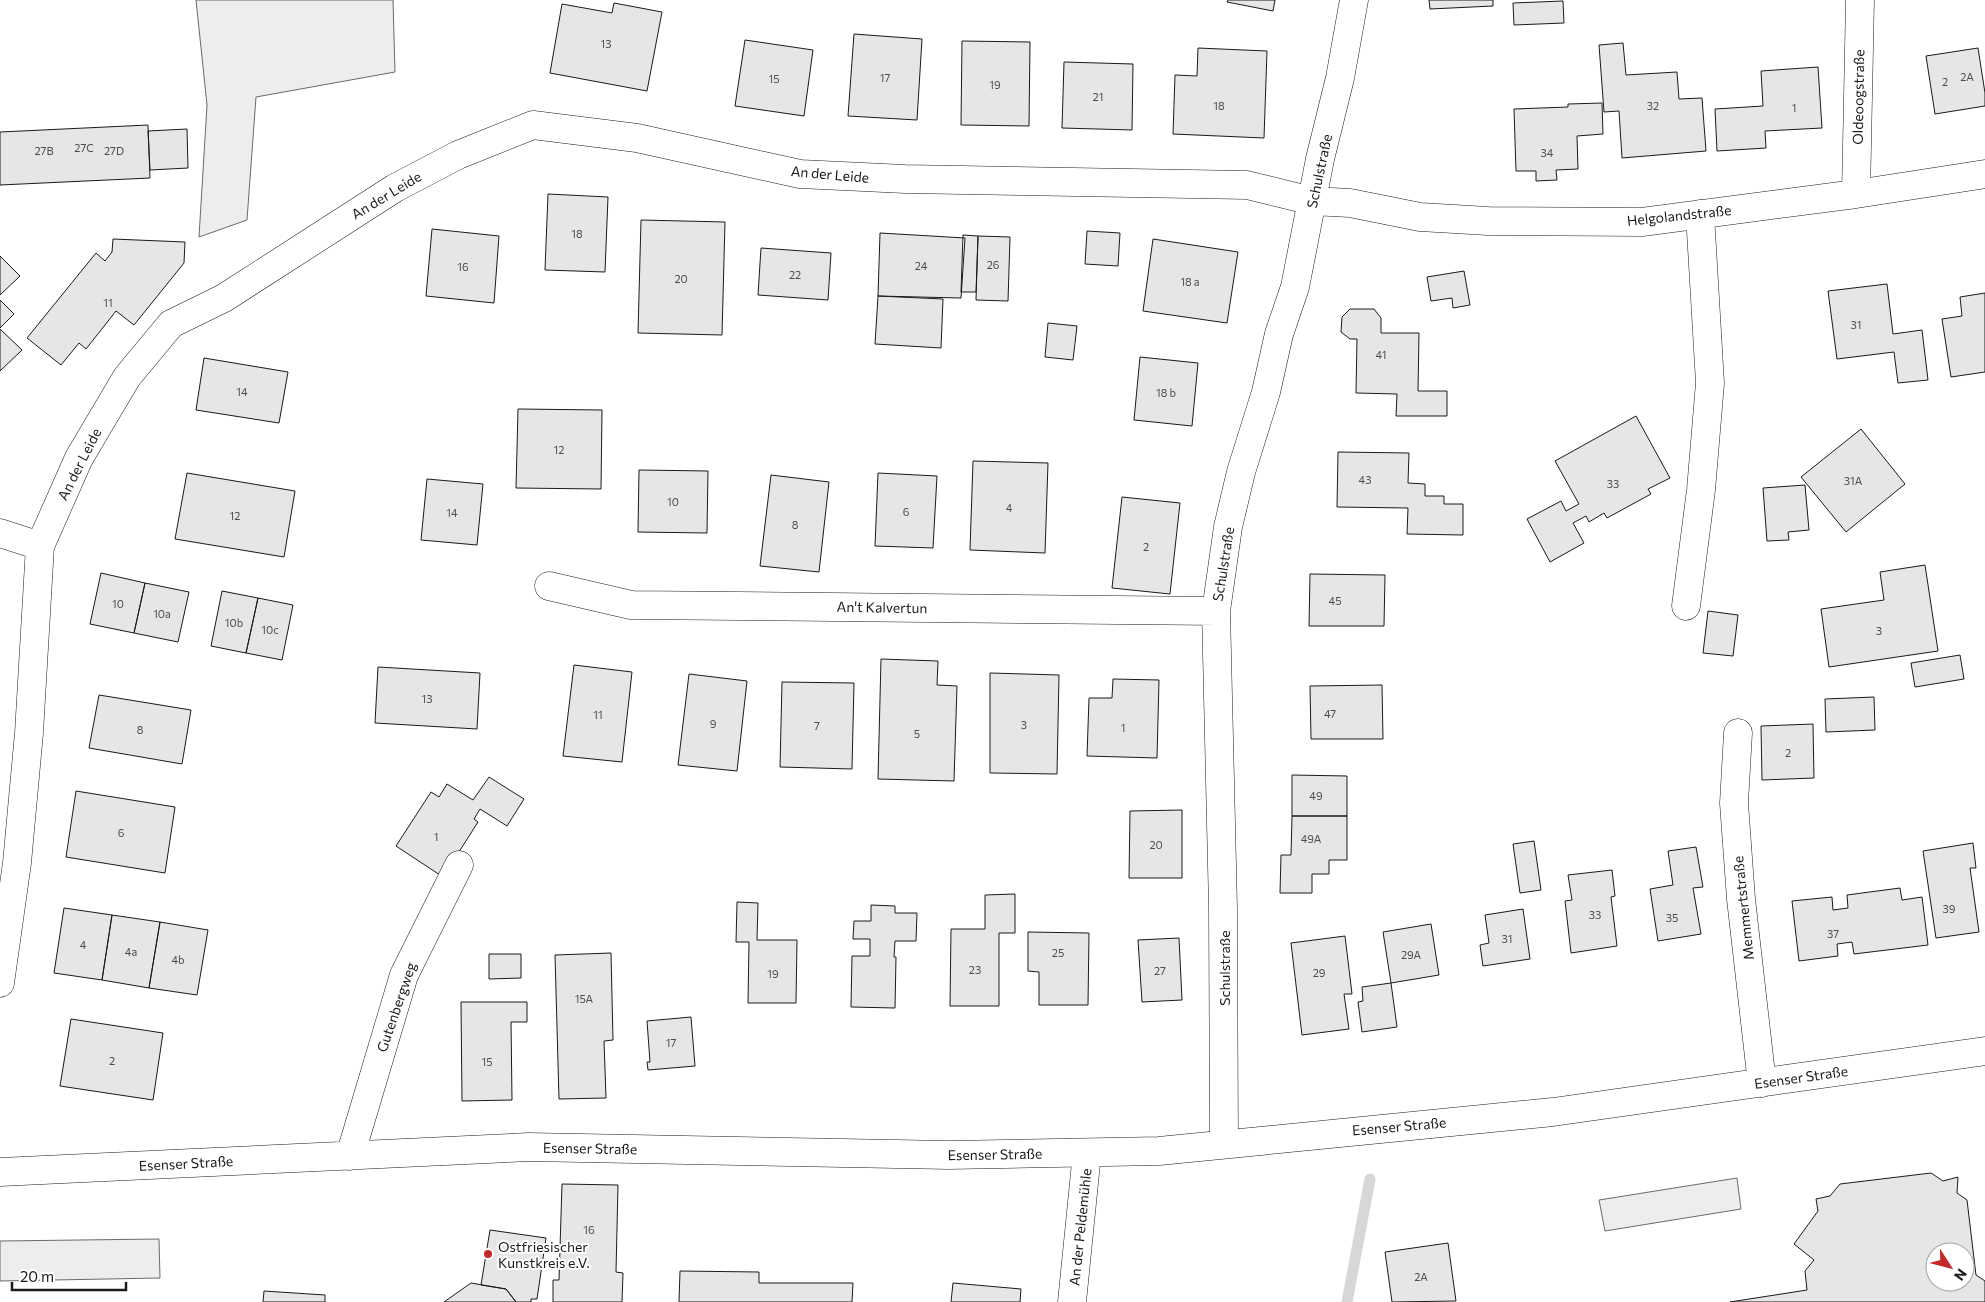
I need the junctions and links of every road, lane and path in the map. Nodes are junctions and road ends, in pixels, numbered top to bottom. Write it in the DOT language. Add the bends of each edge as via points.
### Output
graph roads {
  1 [pos="1354,0"];
  2 [pos="1860,0"];
  3 [pos="1985,174"];
  4 [pos="1856,194"];
  5 [pos="1312,201"];
  6 [pos="1700,214"];
  7 [pos="0,532"];
  8 [pos="40,546"];
  9 [pos="549,586"];
  10 [pos="1686,606"];
  11 [pos="1216,610"];
  12 [pos="1738,733"];
  13 [pos="459,865"];
  14 [pos="0,982"];
  15 [pos="1985,1051"];
  16 [pos="1762,1083"];
  17 [pos="1224,1143"];
  18 [pos="1087,1153"];
  19 [pos="350,1156"];
  20 [pos="0,1172"];
  21 [pos="1072,1302"];
  1 -- 5 [label="street, Schulstraße"];
  2 -- 4 [label="street, Oldeoogstraße"];
  3 -- 4 [label="street, Helgolandstraße"];
  4 -- 6 [label="street, Helgolandstraße"];
  5 -- 6 [label="street, Helgolandstraße" via="1350,203 1420,217 1488,220 1642,222"];
  5 -- 8 [label="street, An der Leide" via="1247,184 905,179 800,174 637,138 533,124 458,154 395,188 224,298 171,324 127,377 84,450"];
  5 -- 11 [label="street, Schulstraße" via="1295,287 1279,334 1228,526"];
  6 -- 10 [label="street" via="1710,383 1701,490"];
  7 -- 8 [label="street"];
  8 -- 14 [label="street, An der Leide" via="29,733 17,863"];
  9 -- 11 [label="street, An't Kalvertun" via="631,605"];
  11 -- 17 [label="street, Schulstraße" via="1223,908"];
  12 -- 16 [label="street, Memmertstraße" via="1735,812 1741,899"];
  13 -- 19 [label="street, Gutenbergweg" via="404,975"];
  15 -- 16 [label="street, Esenser Straße"];
  16 -- 17 [label="street, Esenser Straße" via="1553,1112"];
  17 -- 18 [label="street, Esenser Straße"];
  18 -- 19 [label="street, Esenser Straße" via="949,1155 529,1147"];
  18 -- 21 [label="street, An der Peldemühle"];
  19 -- 20 [label="street, Esenser Straße"];
}
